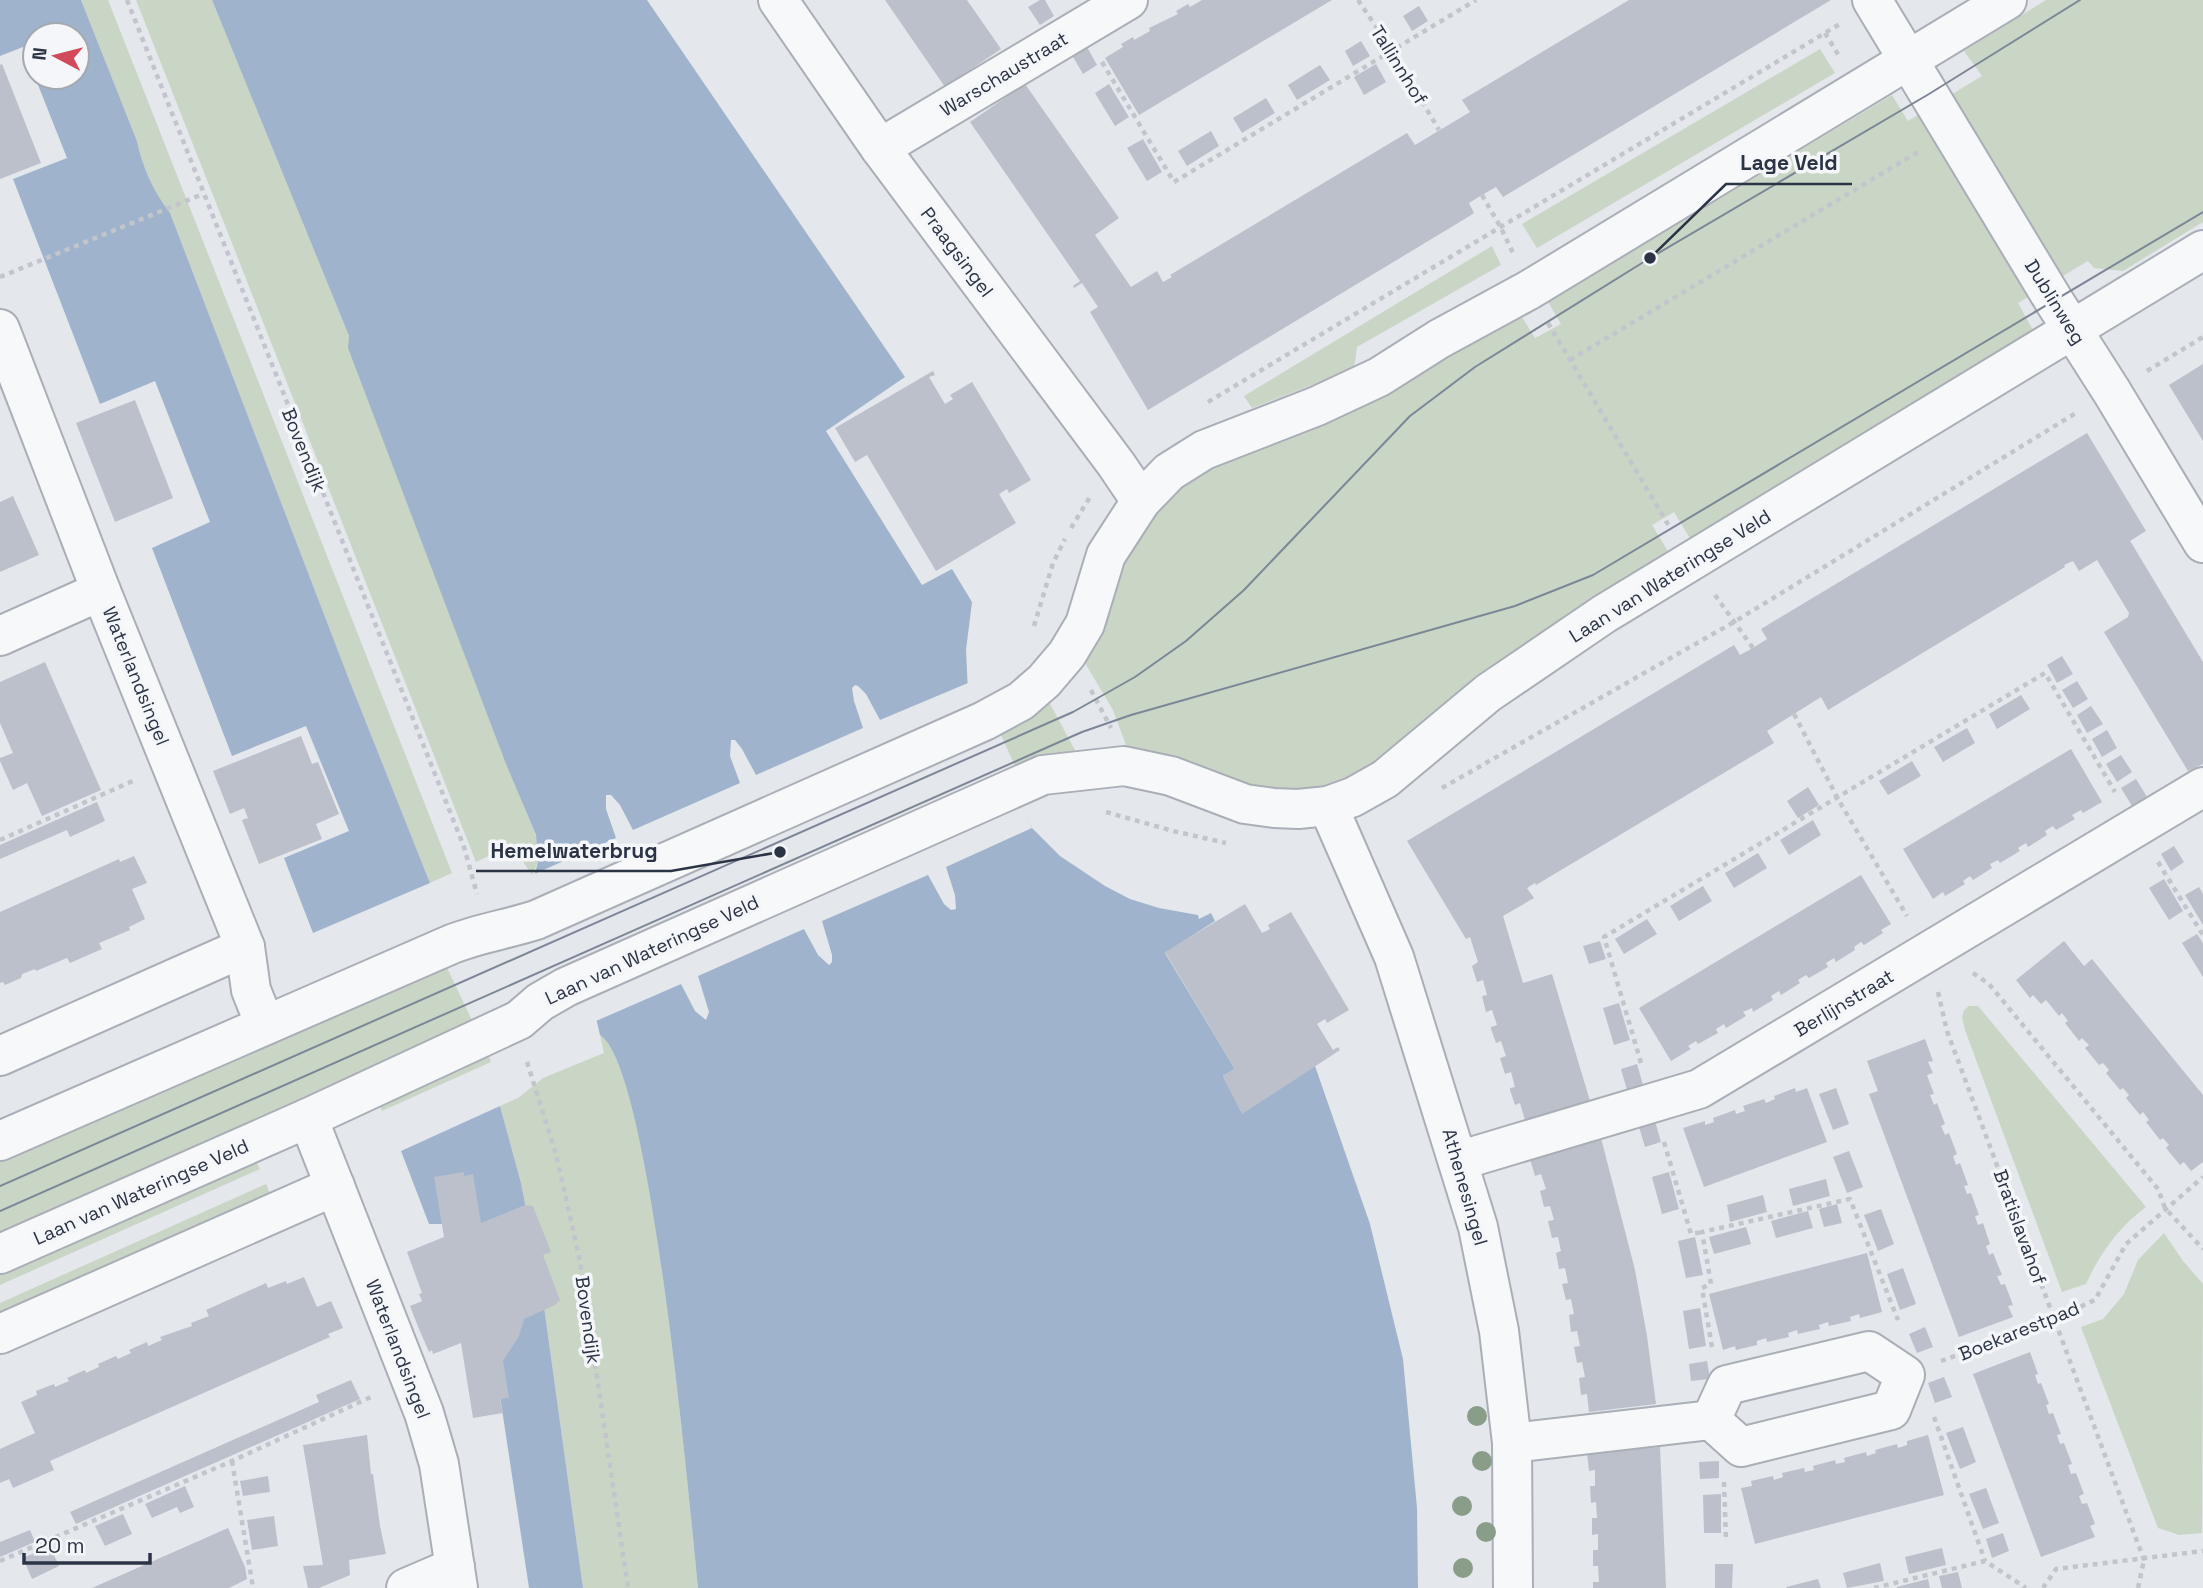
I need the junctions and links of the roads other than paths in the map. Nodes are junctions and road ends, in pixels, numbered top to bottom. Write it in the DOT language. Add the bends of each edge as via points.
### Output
graph roads {
  1 [pos="778,0"];
  2 [pos="1128,0"];
  3 [pos="2007,0"];
  4 [pos="1873,2"];
  5 [pos="1908,60"];
  6 [pos="880,148"];
  7 [pos="2203,250"];
  8 [pos="0,329"];
  9 [pos="2073,329"];
  10 [pos="1141,501"];
  11 [pos="2203,543"];
  12 [pos="101,591"];
  13 [pos="0,636"];
  14 [pos="2203,787"];
  15 [pos="1328,806"];
  16 [pos="245,947"];
  17 [pos="265,1025"];
  18 [pos="0,1056"];
  19 [pos="308,1118"];
  20 [pos="0,1141"];
  21 [pos="1458,1161"];
  22 [pos="335,1186"];
  23 [pos="0,1254"];
  24 [pos="0,1334"];
  25 [pos="1711,1420"];
  26 [pos="1512,1443"];
  27 [pos="457,1577"];
  28 [pos="406,1588"];
  29 [pos="1513,1588"];
  1 -- 6 [label="street, Praagsingel"];
  2 -- 6 [label="street, Warschaustraat"];
  3 -- 5 [label="street"];
  4 -- 5 [label="street, Dublinweg"];
  5 -- 9 [label="street, Dublinweg"];
  5 -- 10 [label="street" via="1380,377 1204,450 1169,472"];
  6 -- 10 [label="street, Praagsingel"];
  7 -- 9 [label="street, Laan van Wateringse Veld"];
  8 -- 12 [label="street, Waterlandsingel"];
  9 -- 11 [label="street, Dublinweg"];
  9 -- 15 [label="street, Laan van Wateringse Veld" via="1604,614 1488,693 1385,779"];
  10 -- 17 [label="street" via="1106,555 1085,624 1067,654 1021,701 536,919 480,933"];
  12 -- 13 [label="street"];
  12 -- 16 [label="street, Waterlandsingel"];
  14 -- 21 [label="street, Berlijnstraat" via="1699,1089"];
  15 -- 19 [label="street, Laan van Wateringse Veld" via="1298,809 1245,804 1171,776 1124,766 1043,775 566,987 519,1020"];
  15 -- 21 [label="street, Athenesingel" via="1394,957"];
  16 -- 17 [label="street, Waterlandsingel" via="251,990"];
  16 -- 18 [label="street"];
  17 -- 20 [label="street"];
  19 -- 22 [label="street, Waterlandsingel"];
  19 -- 23 [label="street, Laan van Wateringse Veld"];
  21 -- 26 [label="street, Athenesingel" via="1478,1227 1500,1331"];
  22 -- 24 [label="street"];
  22 -- 27 [label="street, Waterlandsingel" via="424,1413 439,1464"];
  25 -- 25 [label="street" via="1727,1385 1856,1354 1869,1351 1905,1375 1891,1410 1741,1447"];
  25 -- 26 [label="street"];
  26 -- 29 [label="street, Athenesingel"];
  27 -- 28 [label="street"];
}
